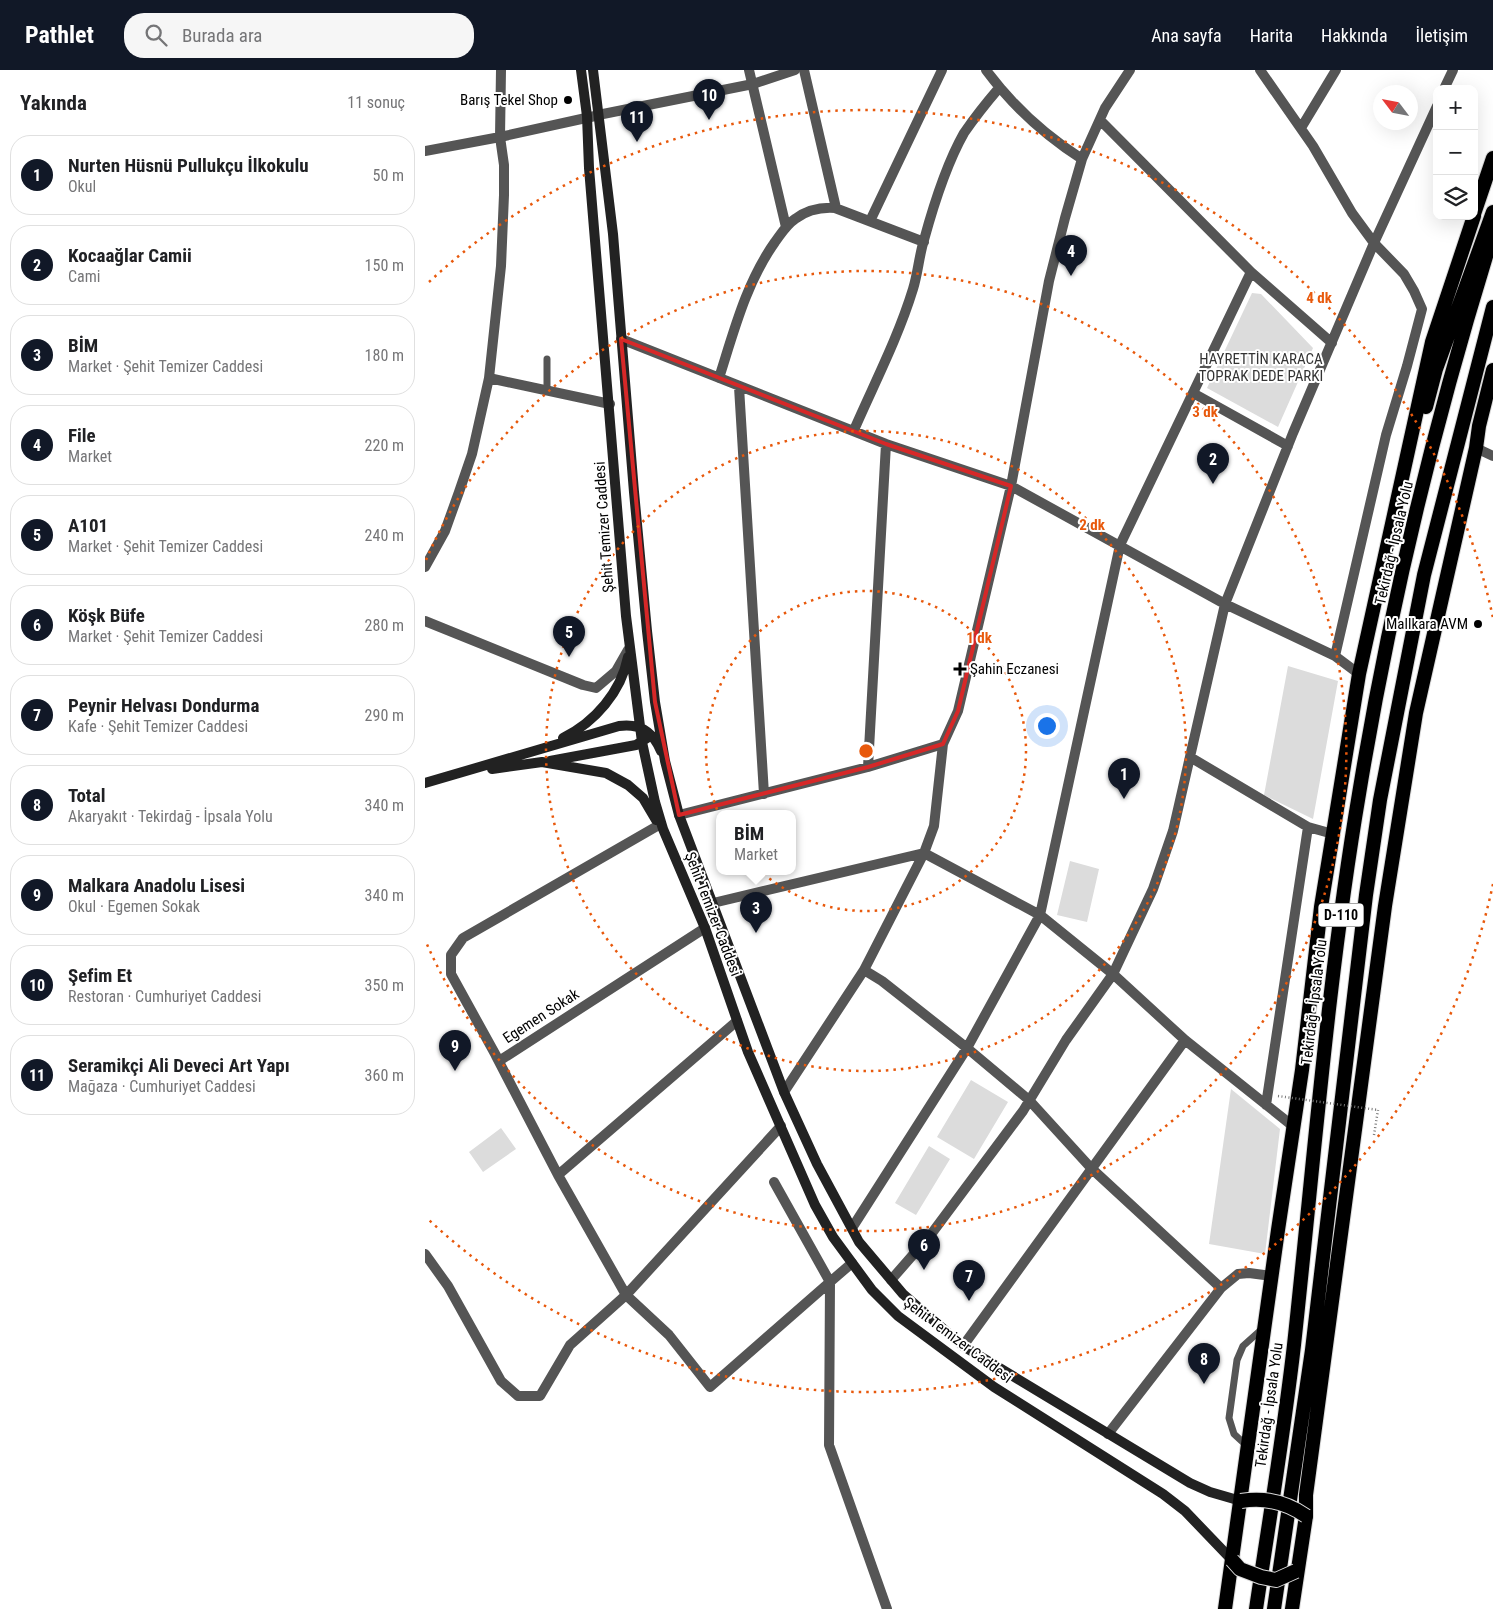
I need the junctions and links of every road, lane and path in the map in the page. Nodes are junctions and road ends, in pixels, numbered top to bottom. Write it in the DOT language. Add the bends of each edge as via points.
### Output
graph roads {
  1 [pos="501,70"];
  2 [pos="581,70"];
  3 [pos="593,70"];
  4 [pos="749,70"];
  5 [pos="795,70"];
  6 [pos="804,70"];
  7 [pos="942,70"];
  8 [pos="986,70"];
  9 [pos="1130,70"];
  10 [pos="1260,70"];
  11 [pos="1336,70"];
  12 [pos="1453,70"];
  13 [pos="753,84"];
  14 [pos="1447,85"];
  15 [pos="999,88"];
  16 [pos="599,115"];
  17 [pos="1433,115"];
  18 [pos="587,116"];
  19 [pos="1100,120"];
  20 [pos="1301,128"];
  21 [pos="501,137"];
  22 [pos="425,150"];
  23 [pos="1493,158"];
  24 [pos="1082,160"];
  25 [pos="1478,203"];
  26 [pos="836,208"];
  27 [pos="1493,212"];
  28 [pos="1472,220"];
  29 [pos="870,221"];
  30 [pos="786,227"];
  31 [pos="1493,234"];
  32 [pos="923,242"];
  33 [pos="1374,243"];
  34 [pos="1251,272"];
  35 [pos="1493,307"];
  36 [pos="621,339"];
  37 [pos="1332,343"];
  38 [pos="547,359"];
  39 [pos="1493,370"];
  40 [pos="489,378"];
  41 [pos="719,378"];
  42 [pos="739,387"];
  43 [pos="547,391"];
  44 [pos="1193,392"];
  45 [pos="1493,402"];
  46 [pos="610,404"];
  47 [pos="853,430"];
  48 [pos="886,444"];
  49 [pos="1288,446"];
  50 [pos="1476,448"];
  51 [pos="1493,456"];
  52 [pos="1011,486"];
  53 [pos="1394,518"];
  54 [pos="1120,545"];
  55 [pos="425,567"];
  56 [pos="1225,604"];
  57 [pos="425,621"];
  58 [pos="630,646"];
  59 [pos="1335,656"];
  60 [pos="1359,674"];
  61 [pos="655,702"];
  62 [pos="641,728"];
  63 [pos="650,734"];
  64 [pos="643,742"];
  65 [pos="943,744"];
  66 [pos="541,748"];
  67 [pos="1190,757"];
  68 [pos="665,761"];
  69 [pos="542,762"];
  70 [pos="869,767"];
  71 [pos="464,772"];
  72 [pos="425,783"];
  73 [pos="764,794"];
  74 [pos="679,815"];
  75 [pos="661,827"];
  76 [pos="1309,827"];
  77 [pos="1333,834"];
  78 [pos="924,853"];
  79 [pos="713,904"];
  80 [pos="1040,915"];
  81 [pos="705,928"];
  82 [pos="864,970"];
  83 [pos="1113,974"];
  84 [pos="737,1020"];
  85 [pos="1185,1040"];
  86 [pos="967,1048"];
  87 [pos="496,1056"];
  88 [pos="784,1092"];
  89 [pos="1278,1096"];
  90 [pos="1029,1100"];
  91 [pos="1266,1105"];
  92 [pos="781,1126"];
  93 [pos="1294,1127"];
  94 [pos="1375,1135"];
  95 [pos="1091,1168"];
  96 [pos="558,1175"];
  97 [pos="774,1182"];
  98 [pos="852,1228"];
  99 [pos="425,1254"];
  100 [pos="852,1263"];
  101 [pos="1272,1276"];
  102 [pos="891,1280"];
  103 [pos="830,1282"];
  104 [pos="1221,1288"];
  105 [pos="626,1295"];
  106 [pos="1265,1327"];
  107 [pos="963,1346"];
  108 [pos="1108,1434"];
  109 [pos="1248,1448"];
  110 [pos="1241,1501"];
  111 [pos="1306,1516"];
  112 [pos="1232,1560"];
  113 [pos="1297,1571"];
  114 [pos="887,1609"];
  115 [pos="1225,1609"];
  116 [pos="1256,1609"];
  117 [pos="1273,1609"];
  118 [pos="1292,1609"];
  1 -- 21 [label="street"];
  2 -- 18 [label="main road, Şehit Temizer Caddesi"];
  3 -- 16 [label="main road, Şehit Temizer Caddesi"];
  4 -- 13 [label="street"];
  5 -- 13 [label="street"];
  6 -- 26 [label="street"];
  7 -- 29 [label="street"];
  8 -- 15 [label="street"];
  9 -- 19 [label="street"];
  10 -- 20 [label="street"];
  11 -- 20 [label="street"];
  12 -- 14 [label="street"];
  13 -- 16 [label="street"];
  13 -- 30 [label="street"];
  15 -- 24 [label="street" via="1059,144"];
  15 -- 32 [label="street" via="960,142"];
  16 -- 18 [label="street"];
  16 -- 36 [label="main road, Şehit Temizer Caddesi"];
  17 -- 33 [label="street"];
  18 -- 21 [label="street"];
  18 -- 46 [label="main road, Şehit Temizer Caddesi"];
  19 -- 24 [label="street"];
  19 -- 34 [label="street"];
  20 -- 33 [label="street"];
  21 -- 22 [label="street"];
  21 -- 40 [label="street" via="505,195"];
  23 -- 25 [label="highway"];
  24 -- 52 [label="street" via="1049,281"];
  26 -- 29 [label="street"];
  26 -- 30 [label="street" via="820,207 796,218"];
  27 -- 53 [label="highway" via="1436,369"];
  28 -- 53 [label="highway" via="1432,342"];
  29 -- 32 [label="street"];
  30 -- 41 [label="street" via="750,285"];
  31 -- 116 [label="highway, Tekirdağ - İpsala Yolu / D-110" via="1436,434 1373,712 1344,894 1317,1103 1293,1348"];
  32 -- 47 [label="street" via="917,278 908,303"];
  33 -- 37 [label="street"];
  33 -- 59 [label="street" via="1403,274 1422,309 1386,435"];
  34 -- 37 [label="street"];
  34 -- 44 [label="street"];
  35 -- 117 [label="highway, D-110" via="1424,575 1380,800 1312,1350"];
  36 -- 41 [label="street"];
  36 -- 61 [label="main road, Şehit Temizer Caddesi"];
  37 -- 49 [label="street"];
  38 -- 43 [label="lane"];
  39 -- 50 [label="highway"];
  40 -- 43 [label="street"];
  40 -- 55 [label="street" via="464,477 445,531"];
  41 -- 42 [label="street"];
  42 -- 47 [label="street"];
  42 -- 73 [label="street"];
  43 -- 46 [label="street"];
  44 -- 49 [label="street"];
  44 -- 54 [label="street"];
  45 -- 50 [label="highway"];
  46 -- 58 [label="main road, Şehit Temizer Caddesi"];
  47 -- 48 [label="street"];
  48 -- 52 [label="street"];
  48 -- 70 [label="street"];
  49 -- 56 [label="street"];
  50 -- 51 [label="street"];
  50 -- 111 [label="highway" via="1416,713 1385,906 1307,1485"];
  52 -- 54 [label="street"];
  52 -- 65 [label="street" via="958,711"];
  53 -- 60 [label="highway"];
  54 -- 56 [label="street"];
  54 -- 80 [label="street"];
  56 -- 59 [label="street"];
  56 -- 67 [label="street"];
  57 -- 58 [label="street" via="596,688 616,671"];
  58 -- 62 [label="main road, Şehit Temizer Caddesi"];
  58 -- 66 [label="main road" via="623,676 609,700 581,727"];
  59 -- 60 [label="street"];
  60 -- 77 [label="highway"];
  61 -- 63 [label="main road" via="654,726"];
  61 -- 68 [label="main road, Şehit Temizer Caddesi"];
  62 -- 63 [label="main road"];
  62 -- 64 [label="main road, Şehit Temizer Caddesi"];
  62 -- 66 [label="main road" via="631,724 619,726"];
  63 -- 64 [label="main road"];
  63 -- 68 [label="main road"];
  64 -- 69 [label="main road"];
  64 -- 75 [label="main road, Şehit Temizer Caddesi"];
  65 -- 70 [label="street"];
  65 -- 78 [label="street" via="934,826"];
  66 -- 71 [label="main road"];
  67 -- 76 [label="street"];
  67 -- 83 [label="street" via="1173,831 1153,889"];
  68 -- 74 [label="main road, Şehit Temizer Caddesi"];
  69 -- 71 [label="main road"];
  69 -- 75 [label="main road" via="606,773 628,785 643,798"];
  70 -- 73 [label="street"];
  71 -- 72 [label="main road"];
  73 -- 74 [label="street"];
  74 -- 79 [label="main road, Şehit Temizer Caddesi"];
  75 -- 81 [label="main road, Şehit Temizer Caddesi"];
  75 -- 87 [label="street, Egemen Sokak" via="463,938 451,955 451,974"];
  76 -- 77 [label="street"];
  76 -- 91 [label="street"];
  77 -- 93 [label="highway"];
  78 -- 79 [label="street"];
  78 -- 80 [label="street"];
  78 -- 82 [label="street"];
  79 -- 88 [label="main road, Şehit Temizer Caddesi"];
  80 -- 83 [label="street"];
  80 -- 86 [label="street"];
  81 -- 84 [label="main road, Şehit Temizer Caddesi"];
  81 -- 87 [label="street, Egemen Sokak" via="499,1061"];
  82 -- 86 [label="street"];
  82 -- 88 [label="street"];
  83 -- 85 [label="street"];
  83 -- 90 [label="street"];
  84 -- 92 [label="main road, Şehit Temizer Caddesi"];
  84 -- 96 [label="street"];
  85 -- 91 [label="street"];
  85 -- 95 [label="street"];
  86 -- 90 [label="street"];
  86 -- 98 [label="street"];
  87 -- 96 [label="street"];
  88 -- 98 [label="main road, Şehit Temizer Caddesi" via="817,1164"];
  89 -- 94 [label="path, bridge" via="1379,1110"];
  90 -- 95 [label="street"];
  90 -- 102 [label="street" via="931,1233"];
  91 -- 93 [label="street"];
  92 -- 100 [label="main road, Şehit Temizer Caddesi" via="815,1205"];
  92 -- 105 [label="street"];
  93 -- 101 [label="highway"];
  95 -- 104 [label="street"];
  95 -- 107 [label="street"];
  96 -- 105 [label="street"];
  97 -- 103 [label="street"];
  98 -- 102 [label="main road, Şehit Temizer Caddesi" via="859,1242"];
  99 -- 105 [label="street" via="448,1286 501,1381 518,1396 539,1396 570,1345"];
  100 -- 103 [label="street"];
  100 -- 112 [label="main road, Şehit Temizer Caddesi" via="872,1290 920,1334 994,1387 1163,1494 1185,1511"];
  101 -- 104 [label="street" via="1238,1274"];
  101 -- 106 [label="highway"];
  102 -- 107 [label="main road, Şehit Temizer Caddesi"];
  103 -- 105 [label="street" via="710,1388 669,1336"];
  103 -- 114 [label="street" via="829,1444"];
  104 -- 108 [label="street"];
  106 -- 109 [label="highway"];
  106 -- 109 [label="lane" via="1243,1346 1237,1360 1229,1418 1234,1434"];
  107 -- 108 [label="main road, Şehit Temizer Caddesi"];
  108 -- 110 [label="main road, Şehit Temizer Caddesi" via="1190,1483"];
  109 -- 110 [label="highway"];
  110 -- 111 [label="highway, bridge" via="1280,1502"];
  110 -- 112 [label="highway"];
  111 -- 113 [label="highway"];
  112 -- 113 [label="highway, bridge" via="1240,1569 1261,1578 1276,1580"];
  112 -- 115 [label="highway"];
  113 -- 118 [label="highway"];
}
